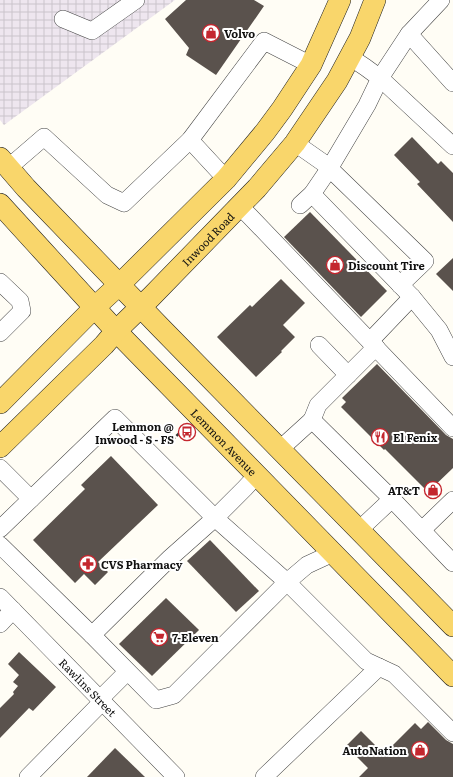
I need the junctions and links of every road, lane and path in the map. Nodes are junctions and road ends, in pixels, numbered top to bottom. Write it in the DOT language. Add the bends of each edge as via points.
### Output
graph roads {
  1 [pos="136,0"];
  2 [pos="340,0"];
  3 [pos="375,0"];
  4 [pos="441,0"];
  5 [pos="63,19"];
  6 [pos="409,34"];
  7 [pos="350,57"];
  8 [pos="310,65"];
  9 [pos="380,78"];
  10 [pos="337,81"];
  11 [pos="453,83"];
  12 [pos="190,140"];
  13 [pos="295,143"];
  14 [pos="453,146"];
  15 [pos="3,168"];
  16 [pos="329,169"];
  17 [pos="226,179"];
  18 [pos="0,204"];
  19 [pos="240,206"];
  20 [pos="0,282"];
  21 [pos="119,285"];
  22 [pos="406,291"];
  23 [pos="95,307"];
  24 [pos="140,307"];
  25 [pos="116,331"];
  26 [pos="0,333"];
  27 [pos="373,344"];
  28 [pos="319,345"];
  29 [pos="453,357"];
  30 [pos="348,375"];
  31 [pos="0,403"];
  32 [pos="312,420"];
  33 [pos="185,427"];
  34 [pos="453,428"];
  35 [pos="172,440"];
  36 [pos="0,448"];
  37 [pos="279,450"];
  38 [pos="0,468"];
  39 [pos="257,475"];
  40 [pos="31,499"];
  41 [pos="392,499"];
  42 [pos="453,500"];
  43 [pos="215,518"];
  44 [pos="0,529"];
  45 [pos="359,530"];
  46 [pos="422,530"];
  47 [pos="1,549"];
  48 [pos="334,553"];
  49 [pos="453,563"];
  50 [pos="287,582"];
  51 [pos="0,597"];
  52 [pos="13,610"];
  53 [pos="0,624"];
  54 [pos="453,626"];
  55 [pos="92,635"];
  56 [pos="379,667"];
  57 [pos="127,672"];
  58 [pos="453,676"];
  59 [pos="101,700"];
  60 [pos="453,733"];
  61 [pos="28,777"];
  62 [pos="176,777"];
  63 [pos="264,777"];
  1 -- 5 [label="street" via="92,31"];
  2 -- 8 [label="main road"];
  3 -- 7 [label="main road, Inwood Road"];
  4 -- 6 [label="street"];
  6 -- 9 [label="street"];
  6 -- 11 [label="street"];
  7 -- 9 [label="street"];
  7 -- 10 [label="main road, Inwood Road"];
  8 -- 10 [label="main road"];
  8 -- 12 [label="street" via="264,41"];
  8 -- 17 [label="main road" via="282,109"];
  9 -- 14 [label="street"];
  9 -- 16 [label="street"];
  10 -- 13 [label="main road, Inwood Road"];
  12 -- 15 [label="street" via="124,203 107,195 44,137"];
  12 -- 17 [label="street"];
  13 -- 16 [label="street"];
  13 -- 19 [label="main road, Inwood Road"];
  15 -- 21 [label="main road" via="26,188"];
  16 -- 22 [label="street" via="425,261"];
  16 -- 22 [label="street" via="306,199"];
  17 -- 21 [label="main road"];
  18 -- 23 [label="main road, Lemmon Avenue"];
  19 -- 24 [label="main road, Inwood Road"];
  19 -- 27 [label="street"];
  20 -- 26 [label="street" via="20,301 22,311"];
  21 -- 23 [label="main road"];
  21 -- 24 [label="main road"];
  22 -- 27 [label="street"];
  22 -- 29 [label="street" via="439,330"];
  23 -- 25 [label="main road, Lemmon Avenue"];
  23 -- 31 [label="main road"];
  24 -- 25 [label="main road, Inwood Road"];
  24 -- 37 [label="main road"];
  25 -- 36 [label="main road, Inwood Road"];
  25 -- 39 [label="main road, Lemmon Avenue"];
  27 -- 30 [label="street"];
  27 -- 34 [label="street"];
  28 -- 30 [label="street"];
  30 -- 32 [label="street" via="318,405"];
  32 -- 37 [label="street"];
  32 -- 41 [label="street"];
  33 -- 35 [label="path"];
  37 -- 39 [label="main road"];
  37 -- 45 [label="main road"];
  38 -- 40 [label="street"];
  39 -- 43 [label="street"];
  39 -- 48 [label="main road, Lemmon Avenue"];
  40 -- 43 [label="street" via="115,418"];
  40 -- 44 [label="street"];
  41 -- 45 [label="street"];
  41 -- 46 [label="street"];
  42 -- 46 [label="street"];
  43 -- 50 [label="street"];
  43 -- 55 [label="street" via="170,558"];
  45 -- 48 [label="main road"];
  45 -- 54 [label="main road"];
  46 -- 49 [label="street"];
  47 -- 55 [label="street"];
  48 -- 50 [label="street" via="308,565"];
  48 -- 58 [label="main road, Lemmon Avenue"];
  50 -- 56 [label="street" via="366,661"];
  50 -- 57 [label="street" via="174,695 156,700"];
  51 -- 52 [label="street, Rawlins Street"];
  52 -- 53 [label="street"];
  52 -- 59 [label="street, Rawlins Street"];
  55 -- 57 [label="street"];
  56 -- 60 [label="street" via="394,674"];
  56 -- 63 [label="street"];
  57 -- 59 [label="street"];
  59 -- 61 [label="street"];
  59 -- 62 [label="street, Rawlins Street"];
}
